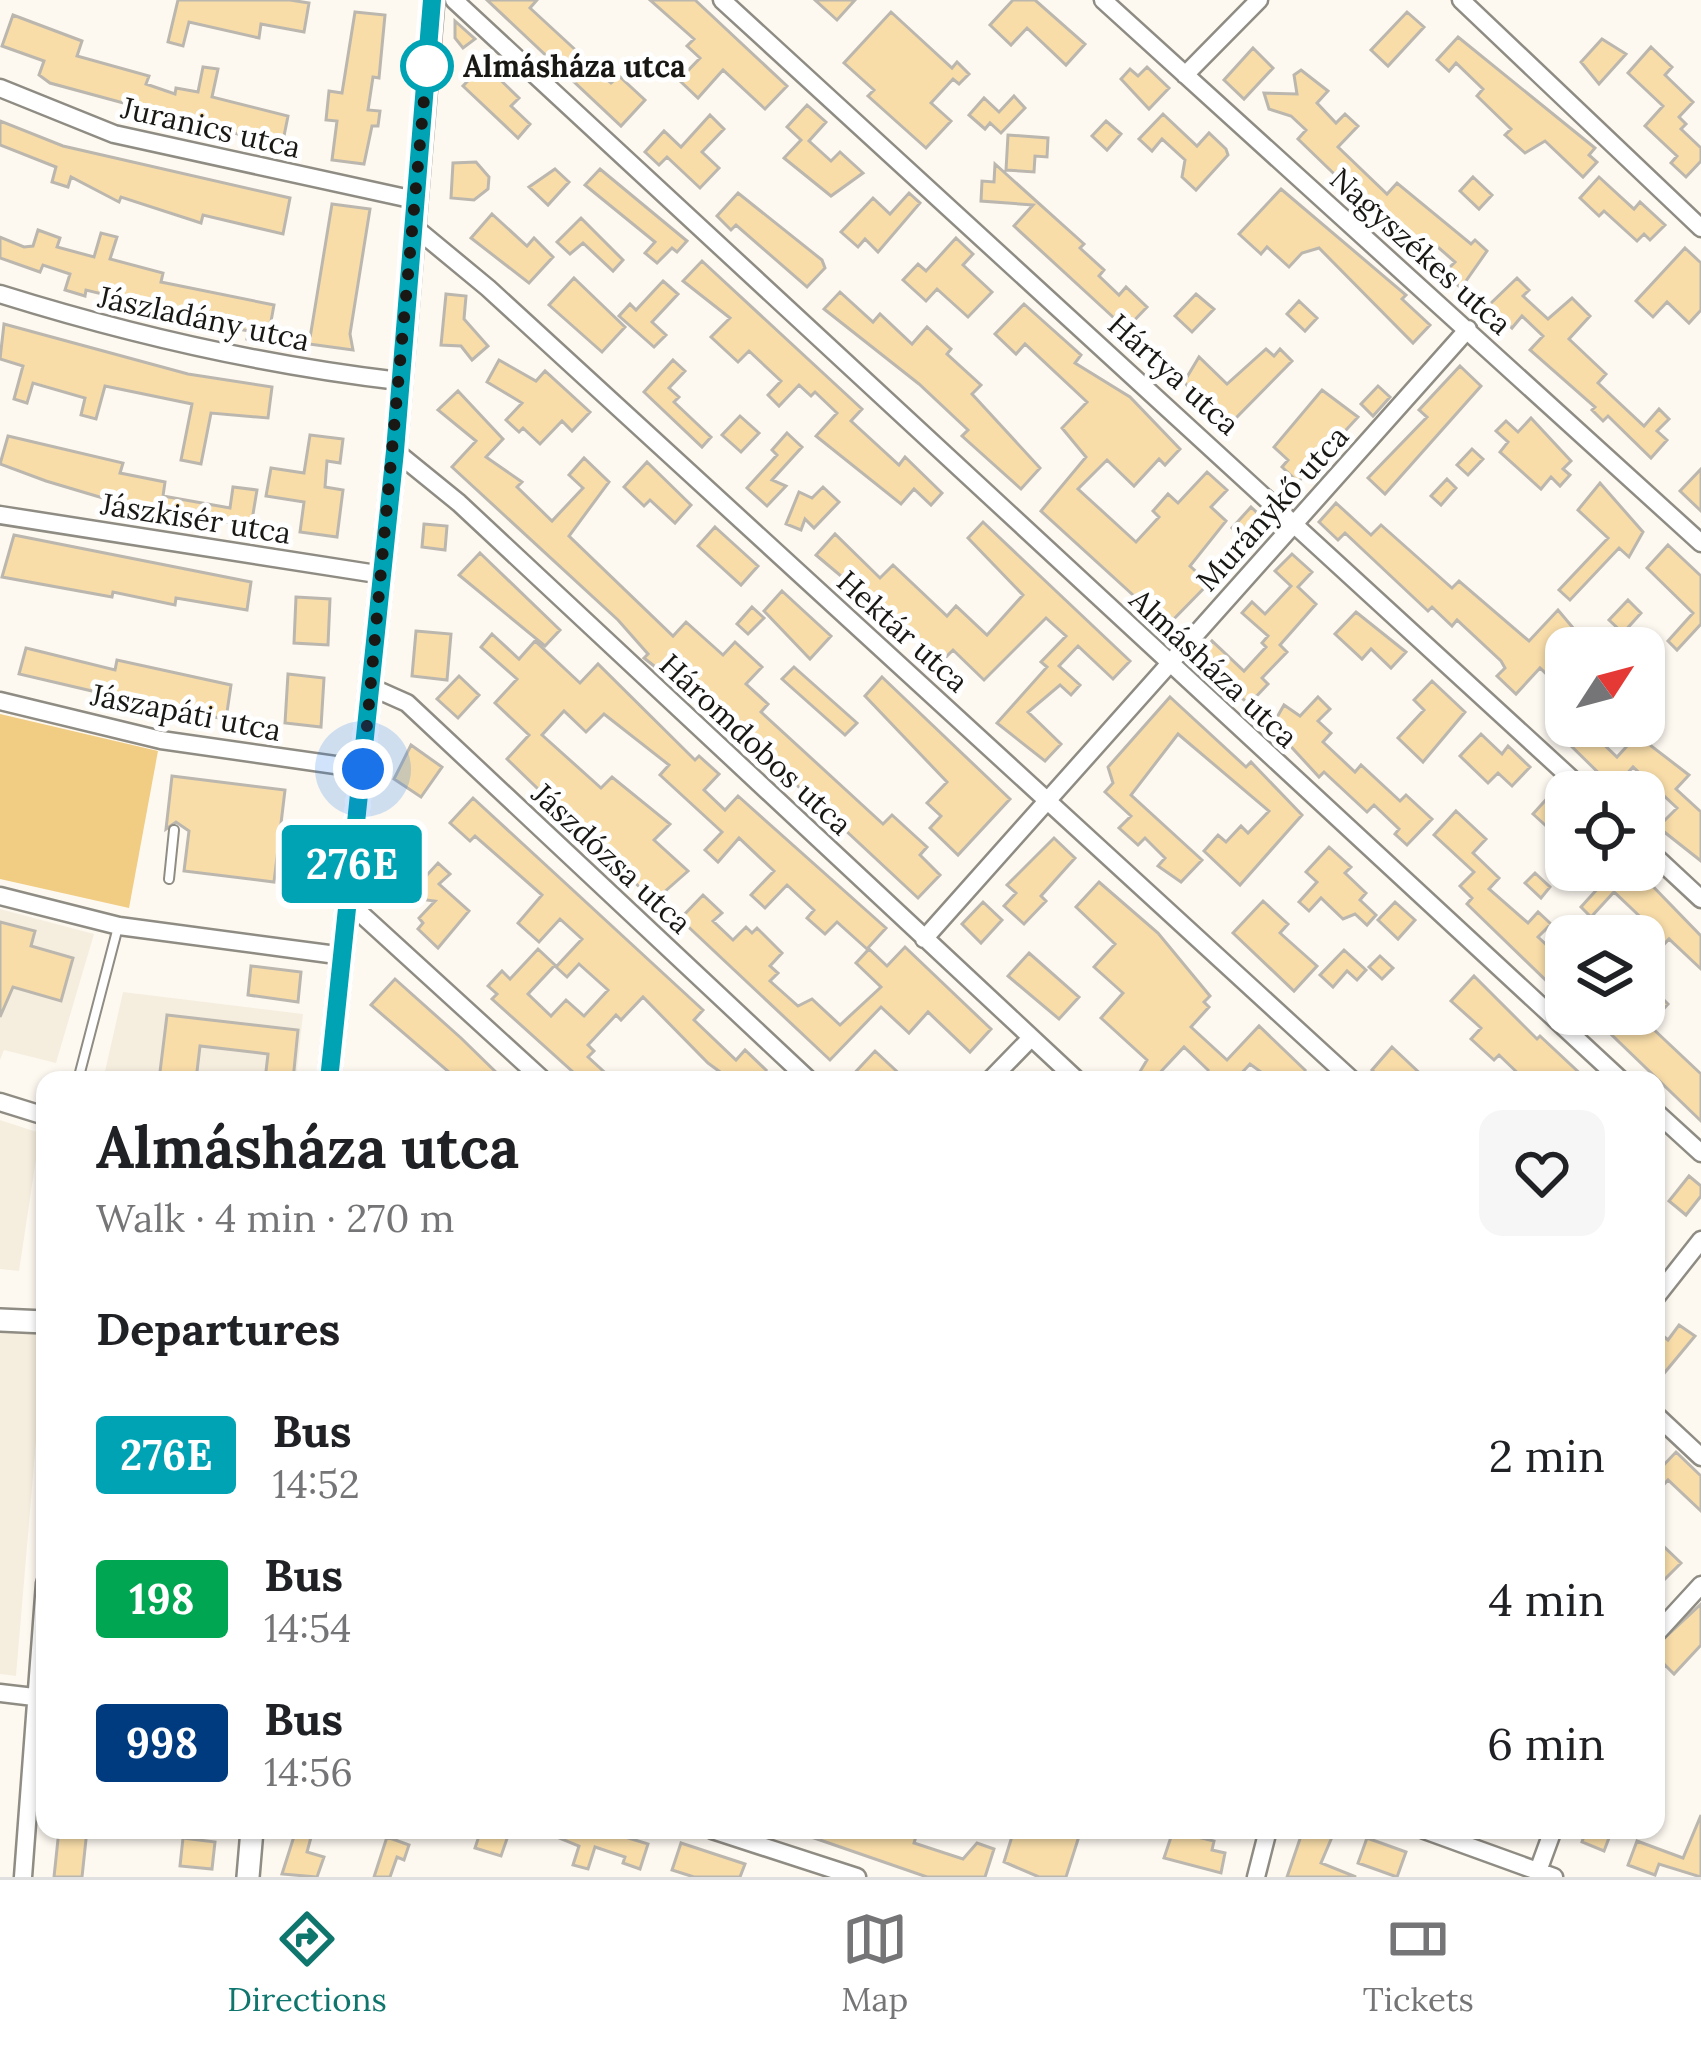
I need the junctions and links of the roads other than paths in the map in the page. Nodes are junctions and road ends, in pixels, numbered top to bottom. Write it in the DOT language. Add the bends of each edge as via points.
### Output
graph roads {
  1 [pos="433,0"];
  2 [pos="454,0"];
  3 [pos="722,0"];
  4 [pos="1103,0"];
  5 [pos="1259,0"];
  6 [pos="1461,0"];
  7 [pos="1185,75"];
  8 [pos="0,88"];
  9 [pos="415,200"];
  10 [pos="412,226"];
  11 [pos="1701,228"];
  12 [pos="0,294"];
  13 [pos="1468,329"];
  14 [pos="399,381"];
  15 [pos="395,451"];
  16 [pos="0,515"];
  17 [pos="1295,523"];
  18 [pos="1701,544"];
  19 [pos="383,575"];
  20 [pos="1169,663"];
  21 [pos="371,687"];
  22 [pos="0,701"];
  23 [pos="363,769"];
  24 [pos="1563,771"];
  25 [pos="1047,799"];
  26 [pos="175,830"];
  27 [pos="1665,866"];
  28 [pos="169,878"];
  29 [pos="0,896"];
  30 [pos="1701,899"];
  31 [pos="348,902"];
  32 [pos="119,926"];
  33 [pos="924,939"];
  34 [pos="344,956"];
  35 [pos="1031,1038"];
  36 [pos="80,1071"];
  37 [pos="330,1071"];
  38 [pos="533,1071"];
  39 [pos="799,1071"];
  40 [pos="999,1071"];
  41 [pos="1067,1071"];
  42 [pos="1342,1071"];
  43 [pos="1611,1071"];
  44 [pos="0,1102"];
  45 [pos="36,1113"];
  46 [pos="1665,1120"];
  47 [pos="1701,1154"];
  48 [pos="1701,1240"];
  49 [pos="1665,1286"];
  50 [pos="0,1320"];
  51 [pos="36,1322"];
  52 [pos="1665,1423"];
  53 [pos="1701,1457"];
  54 [pos="1701,1585"];
  55 [pos="1665,1624"];
  56 [pos="36,1675"];
  57 [pos="0,1693"];
  58 [pos="34,1696"];
  59 [pos="251,1839"];
  60 [pos="740,1839"];
  61 [pos="1266,1839"];
  62 [pos="1449,1839"];
  63 [pos="1552,1839"];
  64 [pos="1546,1874"];
  65 [pos="23,1877"];
  66 [pos="248,1877"];
  67 [pos="857,1877"];
  68 [pos="1256,1877"];
  1 -- 9 [label="street"];
  2 -- 20 [label="street, Almásháza utca"];
  3 -- 17 [label="street, Hártya utca"];
  4 -- 7 [label="street, Nagyszékes utca"];
  5 -- 7 [label="street"];
  6 -- 11 [label="street"];
  7 -- 13 [label="street, Nagyszékes utca"];
  8 -- 9 [label="street, Juranics utca" via="114,134"];
  9 -- 10 [label="street"];
  10 -- 14 [label="street"];
  10 -- 25 [label="street, Hektár utca"];
  12 -- 14 [label="street, Jászladány utca" via="142,337"];
  13 -- 17 [label="street, Muránykő utca"];
  13 -- 18 [label="street, Nagyszékes utca"];
  14 -- 15 [label="street"];
  15 -- 19 [label="street"];
  15 -- 33 [label="street, Háromdobos utca"];
  16 -- 19 [label="street, Jászkisér utca"];
  17 -- 20 [label="street, Muránykő utca"];
  17 -- 24 [label="street, Hártya utca"];
  19 -- 21 [label="street"];
  20 -- 25 [label="street, Muránykő utca"];
  20 -- 43 [label="street, Almásháza utca"];
  21 -- 23 [label="street"];
  21 -- 39 [label="street, Jászdózsa utca" via="407,703"];
  22 -- 23 [label="street, Jászapáti utca" via="161,740"];
  23 -- 31 [label="street"];
  25 -- 33 [label="street, Muránykő utca"];
  25 -- 42 [label="street, Hektár utca"];
  26 -- 28 [label="lane"];
  27 -- 30 [label="street"];
  29 -- 32 [label="street"];
  31 -- 34 [label="street"];
  31 -- 38 [label="street"];
  32 -- 34 [label="street"];
  32 -- 36 [label="lane"];
  33 -- 35 [label="street, Háromdobos utca"];
  34 -- 37 [label="street"];
  35 -- 40 [label="street"];
  35 -- 41 [label="street, Háromdobos utca"];
  44 -- 45 [label="street"];
  46 -- 47 [label="street"];
  48 -- 49 [label="street"];
  50 -- 51 [label="street"];
  52 -- 53 [label="street"];
  54 -- 55 [label="street"];
  56 -- 58 [label="street"];
  57 -- 58 [label="street"];
  58 -- 65 [label="street"];
  59 -- 66 [label="street"];
  60 -- 67 [label="street"];
  61 -- 68 [label="street"];
  62 -- 64 [label="street"];
  63 -- 64 [label="street"];
}
